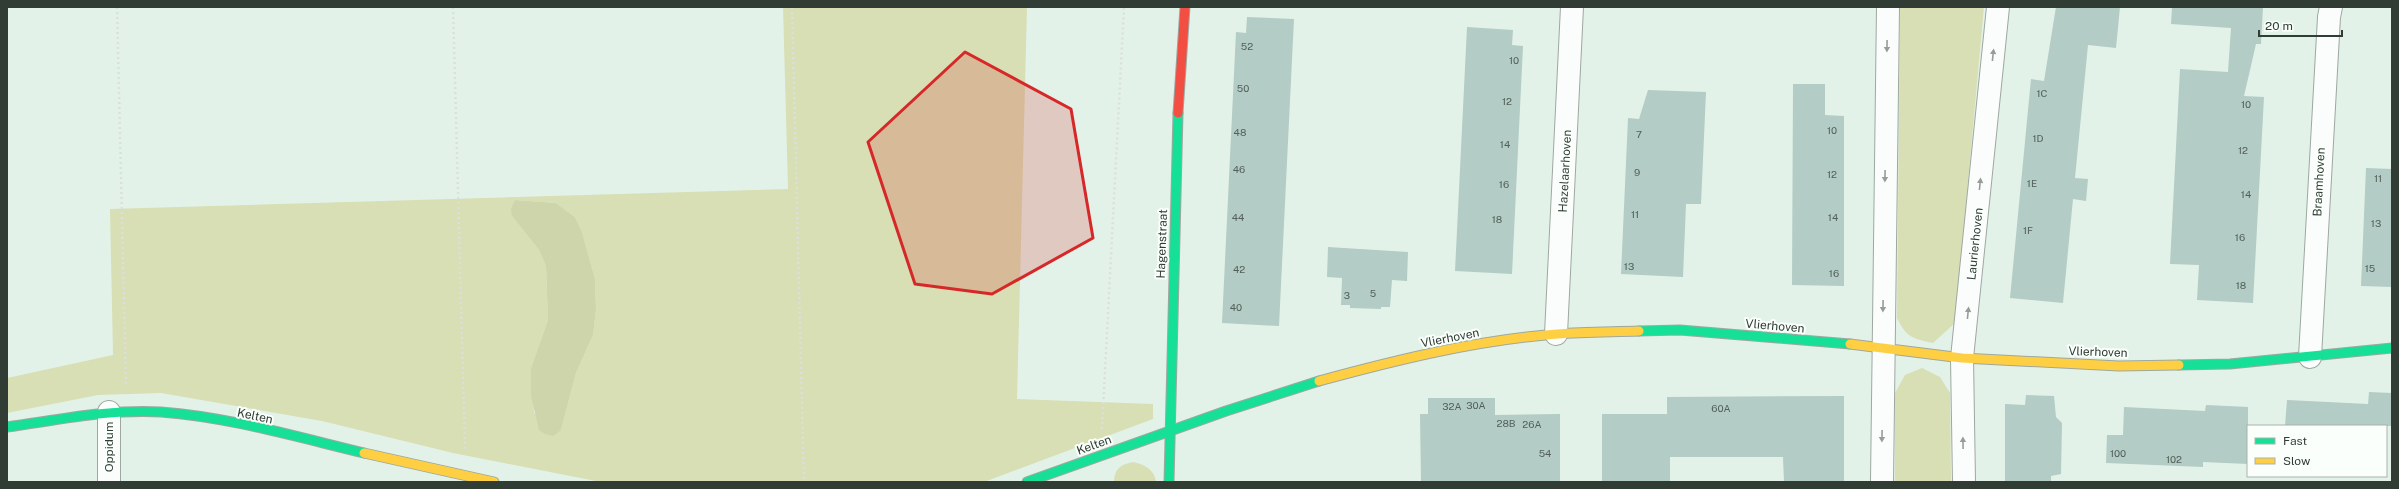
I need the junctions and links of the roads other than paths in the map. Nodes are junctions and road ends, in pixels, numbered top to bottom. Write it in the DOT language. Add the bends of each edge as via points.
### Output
graph roads {
  1 [pos="1186,7"];
  2 [pos="1572,7"];
  3 [pos="1888,7"];
  4 [pos="1998,7"];
  5 [pos="2331,7"];
  6 [pos="1556,334"];
  7 [pos="1883,347"];
  8 [pos="2392,348"];
  9 [pos="1962,358"];
  10 [pos="2310,358"];
  11 [pos="118,411"];
  12 [pos="7,427"];
  13 [pos="1168,432"];
  14 [pos="443,476"];
  15 [pos="109,482"];
  16 [pos="494,482"];
  17 [pos="1027,482"];
  18 [pos="1168,482"];
  19 [pos="1882,482"];
  20 [pos="1964,482"];
  1 -- 13 [label="street, Hagenstraat" via="1176,150"];
  2 -- 6 [label="street, Hazelaarhoven"];
  3 -- 7 [label="street, one-way"];
  9 -- 4 [label="street, Laurierhoven, one-way"];
  5 -- 10 [label="street, Braamhoven"];
  6 -- 7 [label="street, Vlierhoven" via="1680,330"];
  6 -- 13 [label="street, Vlierhoven" via="1422,356 1320,381"];
  7 -- 9 [label="street, Vlierhoven"];
  7 -- 19 [label="street, one-way"];
  8 -- 10 [label="street, Vlierhoven"];
  9 -- 10 [label="street, Vlierhoven" via="2118,366 2230,364"];
  20 -- 9 [label="street, Laurierhoven, one-way"];
  11 -- 12 [label="street, Kelten"];
  11 -- 14 [label="street, Kelten" via="161,412 216,420"];
  11 -- 15 [label="street, Oppidum"];
  13 -- 17 [label="street, Kelten"];
  13 -- 18 [label="street, Hagenstraat"];
  14 -- 16 [label="street, Kelten" via="465,476"];
}
